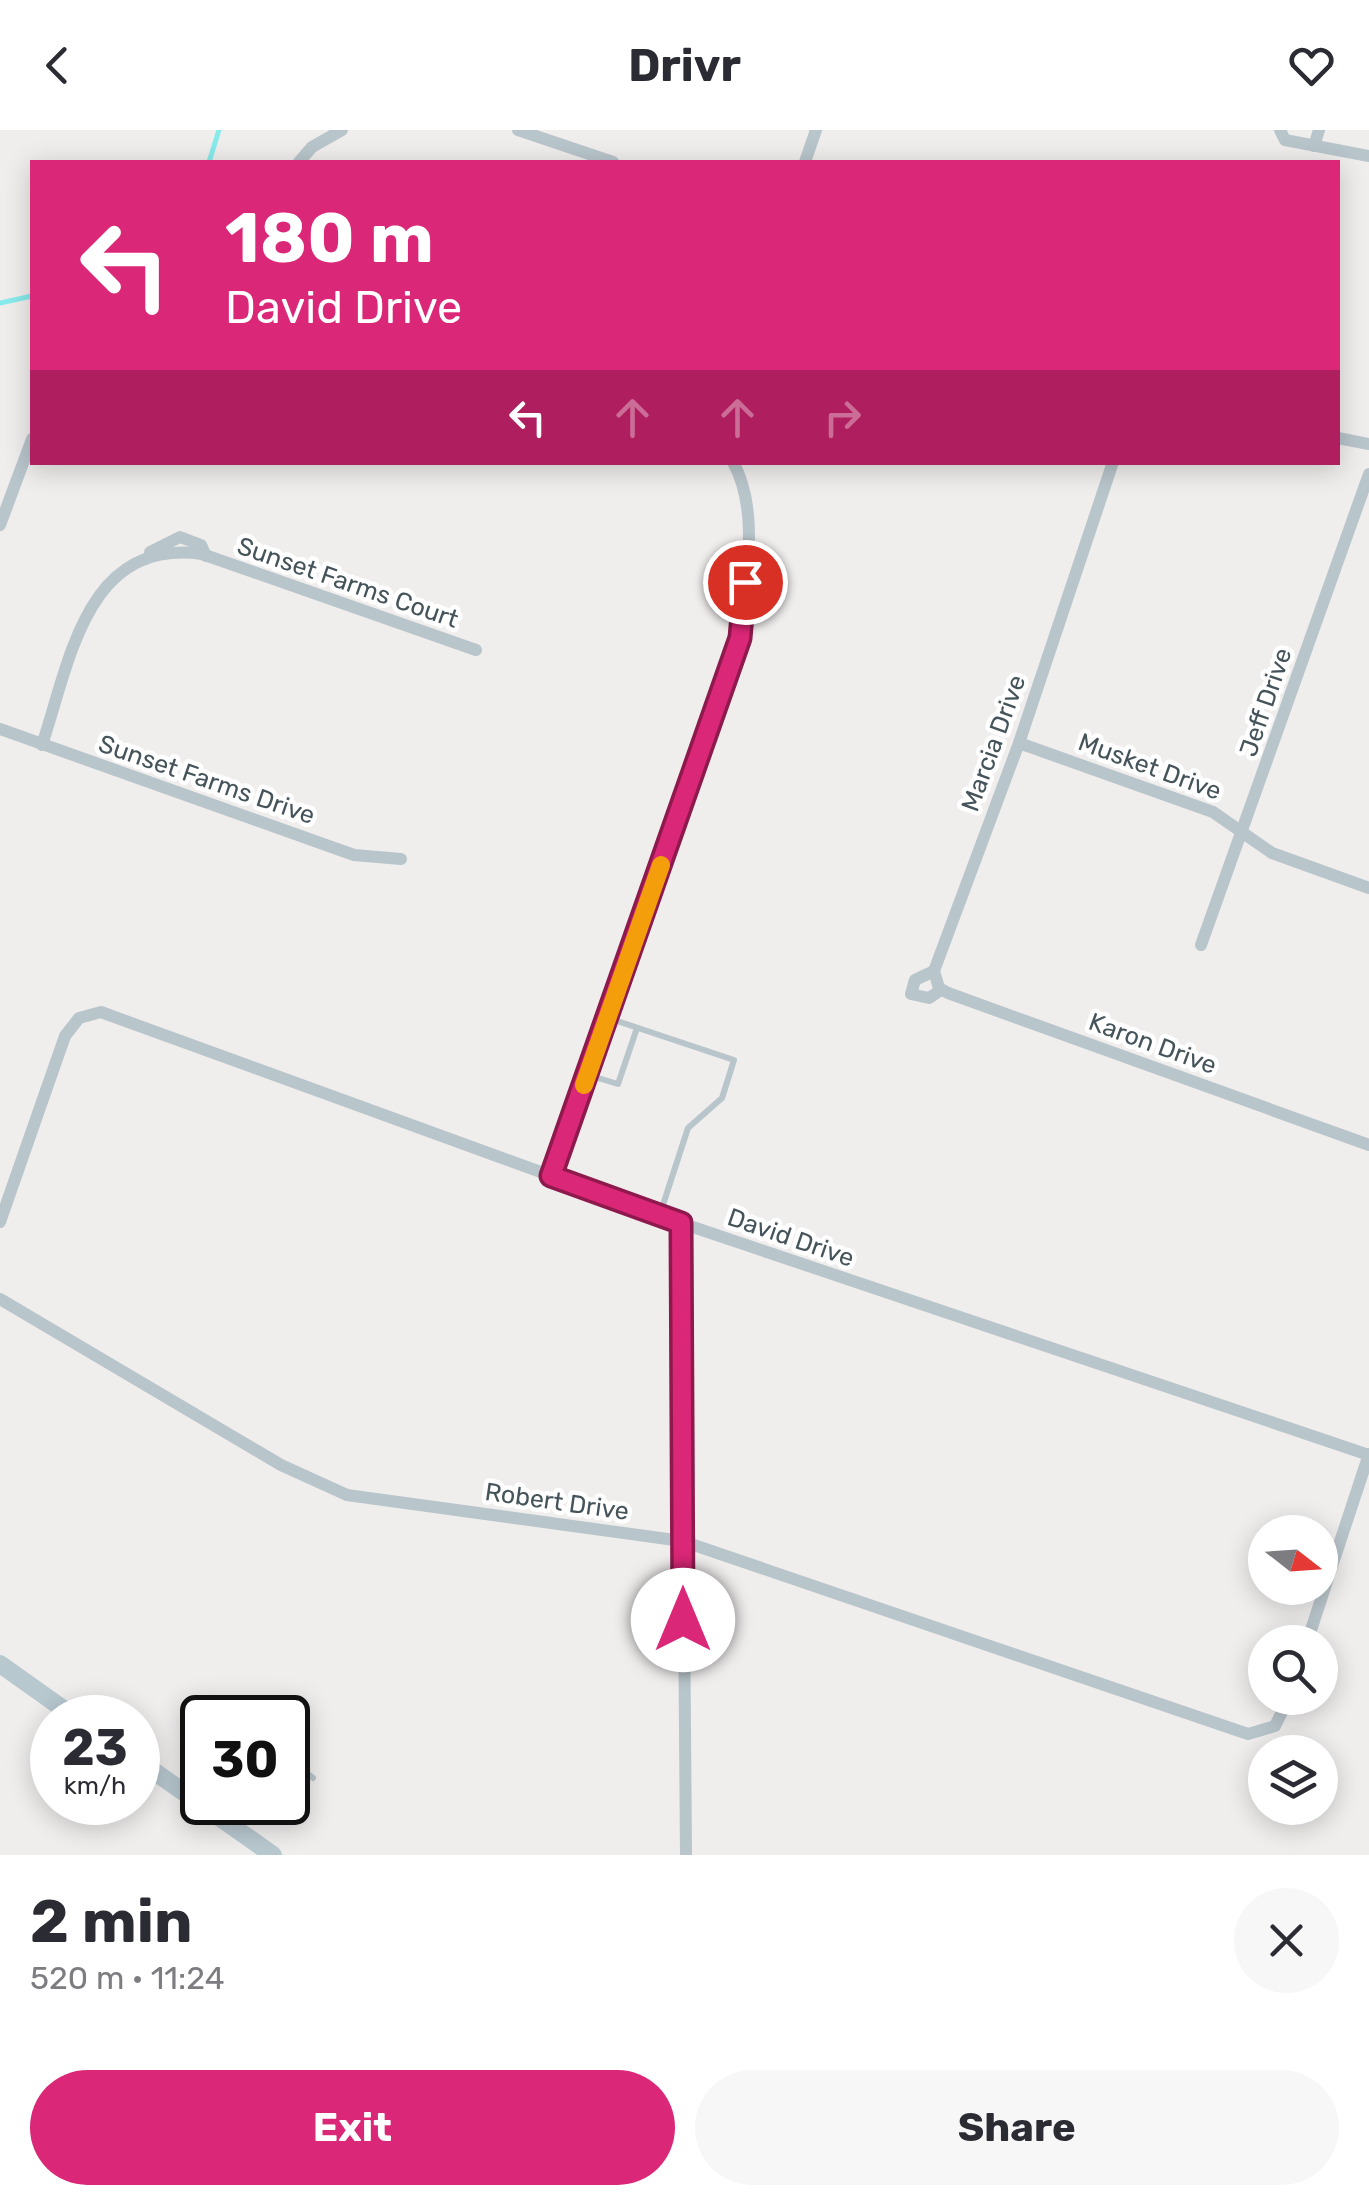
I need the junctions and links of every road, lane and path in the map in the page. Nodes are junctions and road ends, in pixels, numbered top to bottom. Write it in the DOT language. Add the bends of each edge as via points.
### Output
graph roads {
  1 [pos="342,130"];
  2 [pos="518,130"];
  3 [pos="816,130"];
  4 [pos="1280,130"];
  5 [pos="1319,130"];
  6 [pos="1314,146"];
  7 [pos="1369,156"];
  8 [pos="301,160"];
  9 [pos="606,160"];
  10 [pos="805,160"];
  11 [pos="1340,438"];
  12 [pos="30,443"];
  13 [pos="1369,444"];
  14 [pos="735,465"];
  15 [pos="1113,465"];
  16 [pos="1369,474"];
  17 [pos="0,525"];
  18 [pos="476,650"];
  19 [pos="0,729"];
  20 [pos="1019,743"];
  21 [pos="42,745"];
  22 [pos="1240,832"];
  23 [pos="401,859"];
  24 [pos="1369,888"];
  25 [pos="1201,945"];
  26 [pos="934,970"];
  27 [pos="941,990"];
  28 [pos="608,1018"];
  29 [pos="636,1028"];
  30 [pos="588,1075"];
  31 [pos="1369,1144"];
  32 [pos="551,1176"];
  33 [pos="659,1216"];
  34 [pos="0,1222"];
  35 [pos="681,1223"];
  36 [pos="0,1298"];
  37 [pos="1369,1454"];
  38 [pos="682,1541"];
  39 [pos="1313,1625"];
  40 [pos="0,1664"];
  41 [pos="44,1695"];
  42 [pos="1281,1715"];
  43 [pos="160,1773"];
  44 [pos="310,1776"];
  45 [pos="313,1778"];
  46 [pos="273,1855"];
  47 [pos="686,1855"];
  1 -- 8 [label="street"];
  2 -- 9 [label="street"];
  3 -- 10 [label="street"];
  4 -- 6 [label="street" via="1286,140"];
  5 -- 6 [label="street"];
  6 -- 7 [label="street"];
  11 -- 13 [label="street"];
  12 -- 17 [label="street"];
  14 -- 28 [label="street" via="743,481 748,554 740,638"];
  15 -- 20 [label="street, Marcia Drive"];
  16 -- 22 [label="street, Jeff Drive"];
  18 -- 21 [label="street, Sunset Farms Court" via="206,556 182,551 141,559 110,579 86,614"];
  19 -- 21 [label="street, Sunset Farms Drive"];
  20 -- 22 [label="street, Musket Drive" via="1213,812"];
  20 -- 26 [label="street, Marcia Drive"];
  21 -- 23 [label="street, Sunset Farms Drive" via="354,855"];
  22 -- 24 [label="street, Musket Drive" via="1272,852"];
  22 -- 25 [label="street, Jeff Drive"];
  26 -- 27 [label="street"];
  26 -- 27 [label="street, Marcia Drive" via="914,980 911,994 929,998"];
  27 -- 31 [label="street, Karon Drive"];
  28 -- 29 [label="lane"];
  28 -- 30 [label="street"];
  29 -- 30 [label="lane" via="618,1084"];
  29 -- 33 [label="lane" via="734,1060 722,1098 688,1128"];
  30 -- 32 [label="street"];
  32 -- 33 [label="street, David Drive"];
  32 -- 34 [label="street, David Drive" via="90,1013 65,1036"];
  33 -- 35 [label="street, David Drive"];
  35 -- 37 [label="street, David Drive"];
  35 -- 38 [label="street"];
  36 -- 38 [label="street, Robert Drive" via="282,1465 346,1495"];
  37 -- 39 [label="street"];
  38 -- 42 [label="street, Robert Drive" via="1220,1728 1267,1730"];
  38 -- 47 [label="street"];
  40 -- 41 [label="main road"];
  43 -- 46 [label="main road" via="223,1812"];
  44 -- 45 [label="lane"];
}
